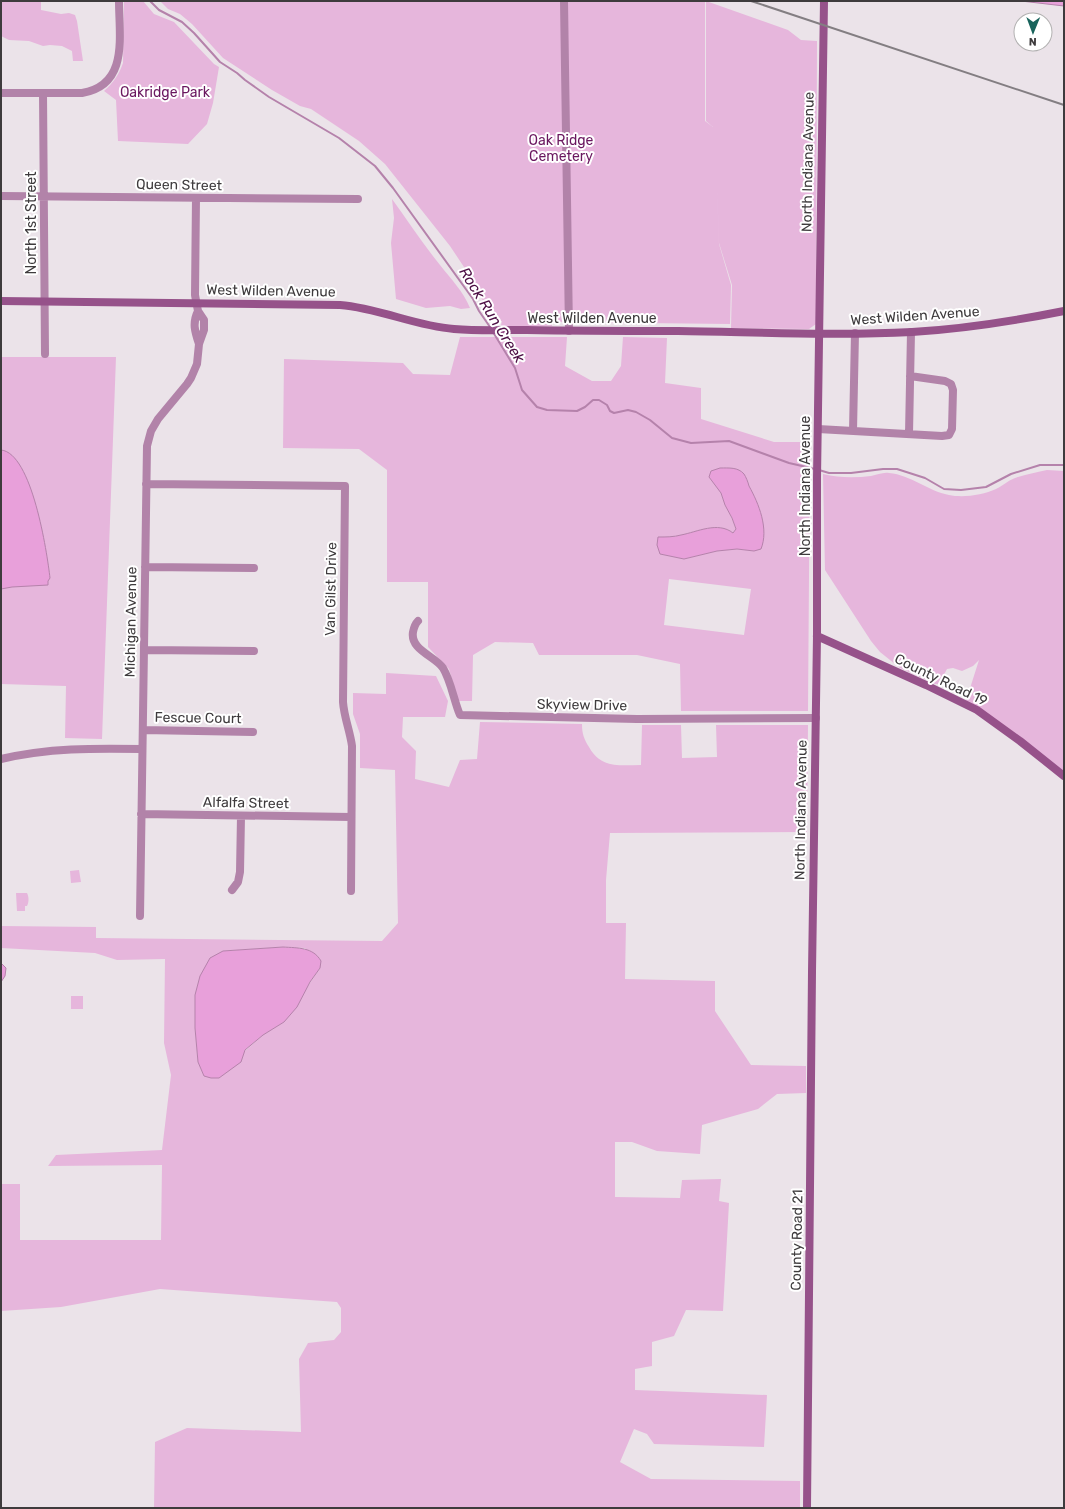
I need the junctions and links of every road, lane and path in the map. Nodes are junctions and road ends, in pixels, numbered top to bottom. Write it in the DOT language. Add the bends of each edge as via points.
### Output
graph roads {
  1 [pos="119,1"];
  2 [pos="564,1"];
  3 [pos="824,1"];
  4 [pos="1,93"];
  5 [pos="42,93"];
  6 [pos="1,196"];
  7 [pos="43,197"];
  8 [pos="196,198"];
  9 [pos="358,199"];
  10 [pos="1,301"];
  11 [pos="44,302"];
  12 [pos="197,307"];
  13 [pos="1064,311"];
  14 [pos="569,331"];
  15 [pos="911,332"];
  16 [pos="819,333"];
  17 [pos="855,333"];
  18 [pos="45,354"];
  19 [pos="910,376"];
  20 [pos="818,429"];
  21 [pos="853,431"];
  22 [pos="909,434"];
  23 [pos="146,484"];
  24 [pos="145,567"];
  25 [pos="254,568"];
  26 [pos="418,621"];
  27 [pos="817,636"];
  28 [pos="144,650"];
  29 [pos="254,651"];
  30 [pos="816,718"];
  31 [pos="143,730"];
  32 [pos="253,732"];
  33 [pos="142,749"];
  34 [pos="1,759"];
  35 [pos="1064,776"];
  36 [pos="141,814"];
  37 [pos="241,816"];
  38 [pos="351,817"];
  39 [pos="232,890"];
  40 [pos="351,891"];
  41 [pos="140,916"];
  42 [pos="812,972"];
  43 [pos="807,1508"];
  1 -- 5 [label="street" via="119,59 106,83 92,92"];
  2 -- 14 [label="street"];
  3 -- 16 [label="street, North Indiana Avenue"];
  4 -- 5 [label="street"];
  5 -- 7 [label="street, North 1st Street"];
  6 -- 7 [label="street, Queen Street"];
  7 -- 8 [label="street, Queen Street"];
  7 -- 11 [label="street, North 1st Street"];
  8 -- 9 [label="street, Queen Street"];
  8 -- 12 [label="street, Michigan Avenue"];
  10 -- 11 [label="street, West Wilden Avenue"];
  11 -- 12 [label="street, West Wilden Avenue"];
  11 -- 18 [label="street, North 1st Street"];
  12 -- 14 [label="street, West Wilden Avenue" via="353,306 437,328"];
  12 -- 23 [label="street, Michigan Avenue" via="204,320 197,364 188,384 151,430 147,446"];
  13 -- 15 [label="street, West Wilden Avenue"];
  14 -- 16 [label="street, West Wilden Avenue"];
  15 -- 17 [label="street, West Wilden Avenue"];
  15 -- 19 [label="street"];
  16 -- 17 [label="street, West Wilden Avenue"];
  16 -- 20 [label="street, North Indiana Avenue"];
  17 -- 21 [label="street"];
  19 -- 22 [label="street"];
  19 -- 22 [label="street" via="945,381 951,384 953,390 952,429 949,435"];
  20 -- 21 [label="street"];
  20 -- 27 [label="street, North Indiana Avenue"];
  21 -- 22 [label="street"];
  23 -- 24 [label="street, Michigan Avenue"];
  23 -- 38 [label="street, Van Gilst Drive" via="346,486 343,702 352,746"];
  24 -- 25 [label="street"];
  24 -- 28 [label="street, Michigan Avenue"];
  26 -- 30 [label="street, Skyview Drive" via="413,634 414,641 443,669 460,715 637,719"];
  27 -- 30 [label="street, North Indiana Avenue"];
  27 -- 35 [label="street, County Road 19" via="971,707"];
  28 -- 29 [label="street"];
  28 -- 31 [label="street, Michigan Avenue"];
  30 -- 42 [label="street, North Indiana Avenue"];
  31 -- 32 [label="street, Fescue Court"];
  31 -- 33 [label="street, Michigan Avenue"];
  33 -- 34 [label="street" via="55,750"];
  33 -- 36 [label="street, Michigan Avenue"];
  36 -- 37 [label="street, Alfalfa Street"];
  36 -- 41 [label="street, Michigan Avenue"];
  37 -- 38 [label="street, Alfalfa Street"];
  37 -- 39 [label="street" via="240,872 238,882"];
  38 -- 40 [label="street, Van Gilst Drive"];
  42 -- 43 [label="street, County Road 21"];
}
